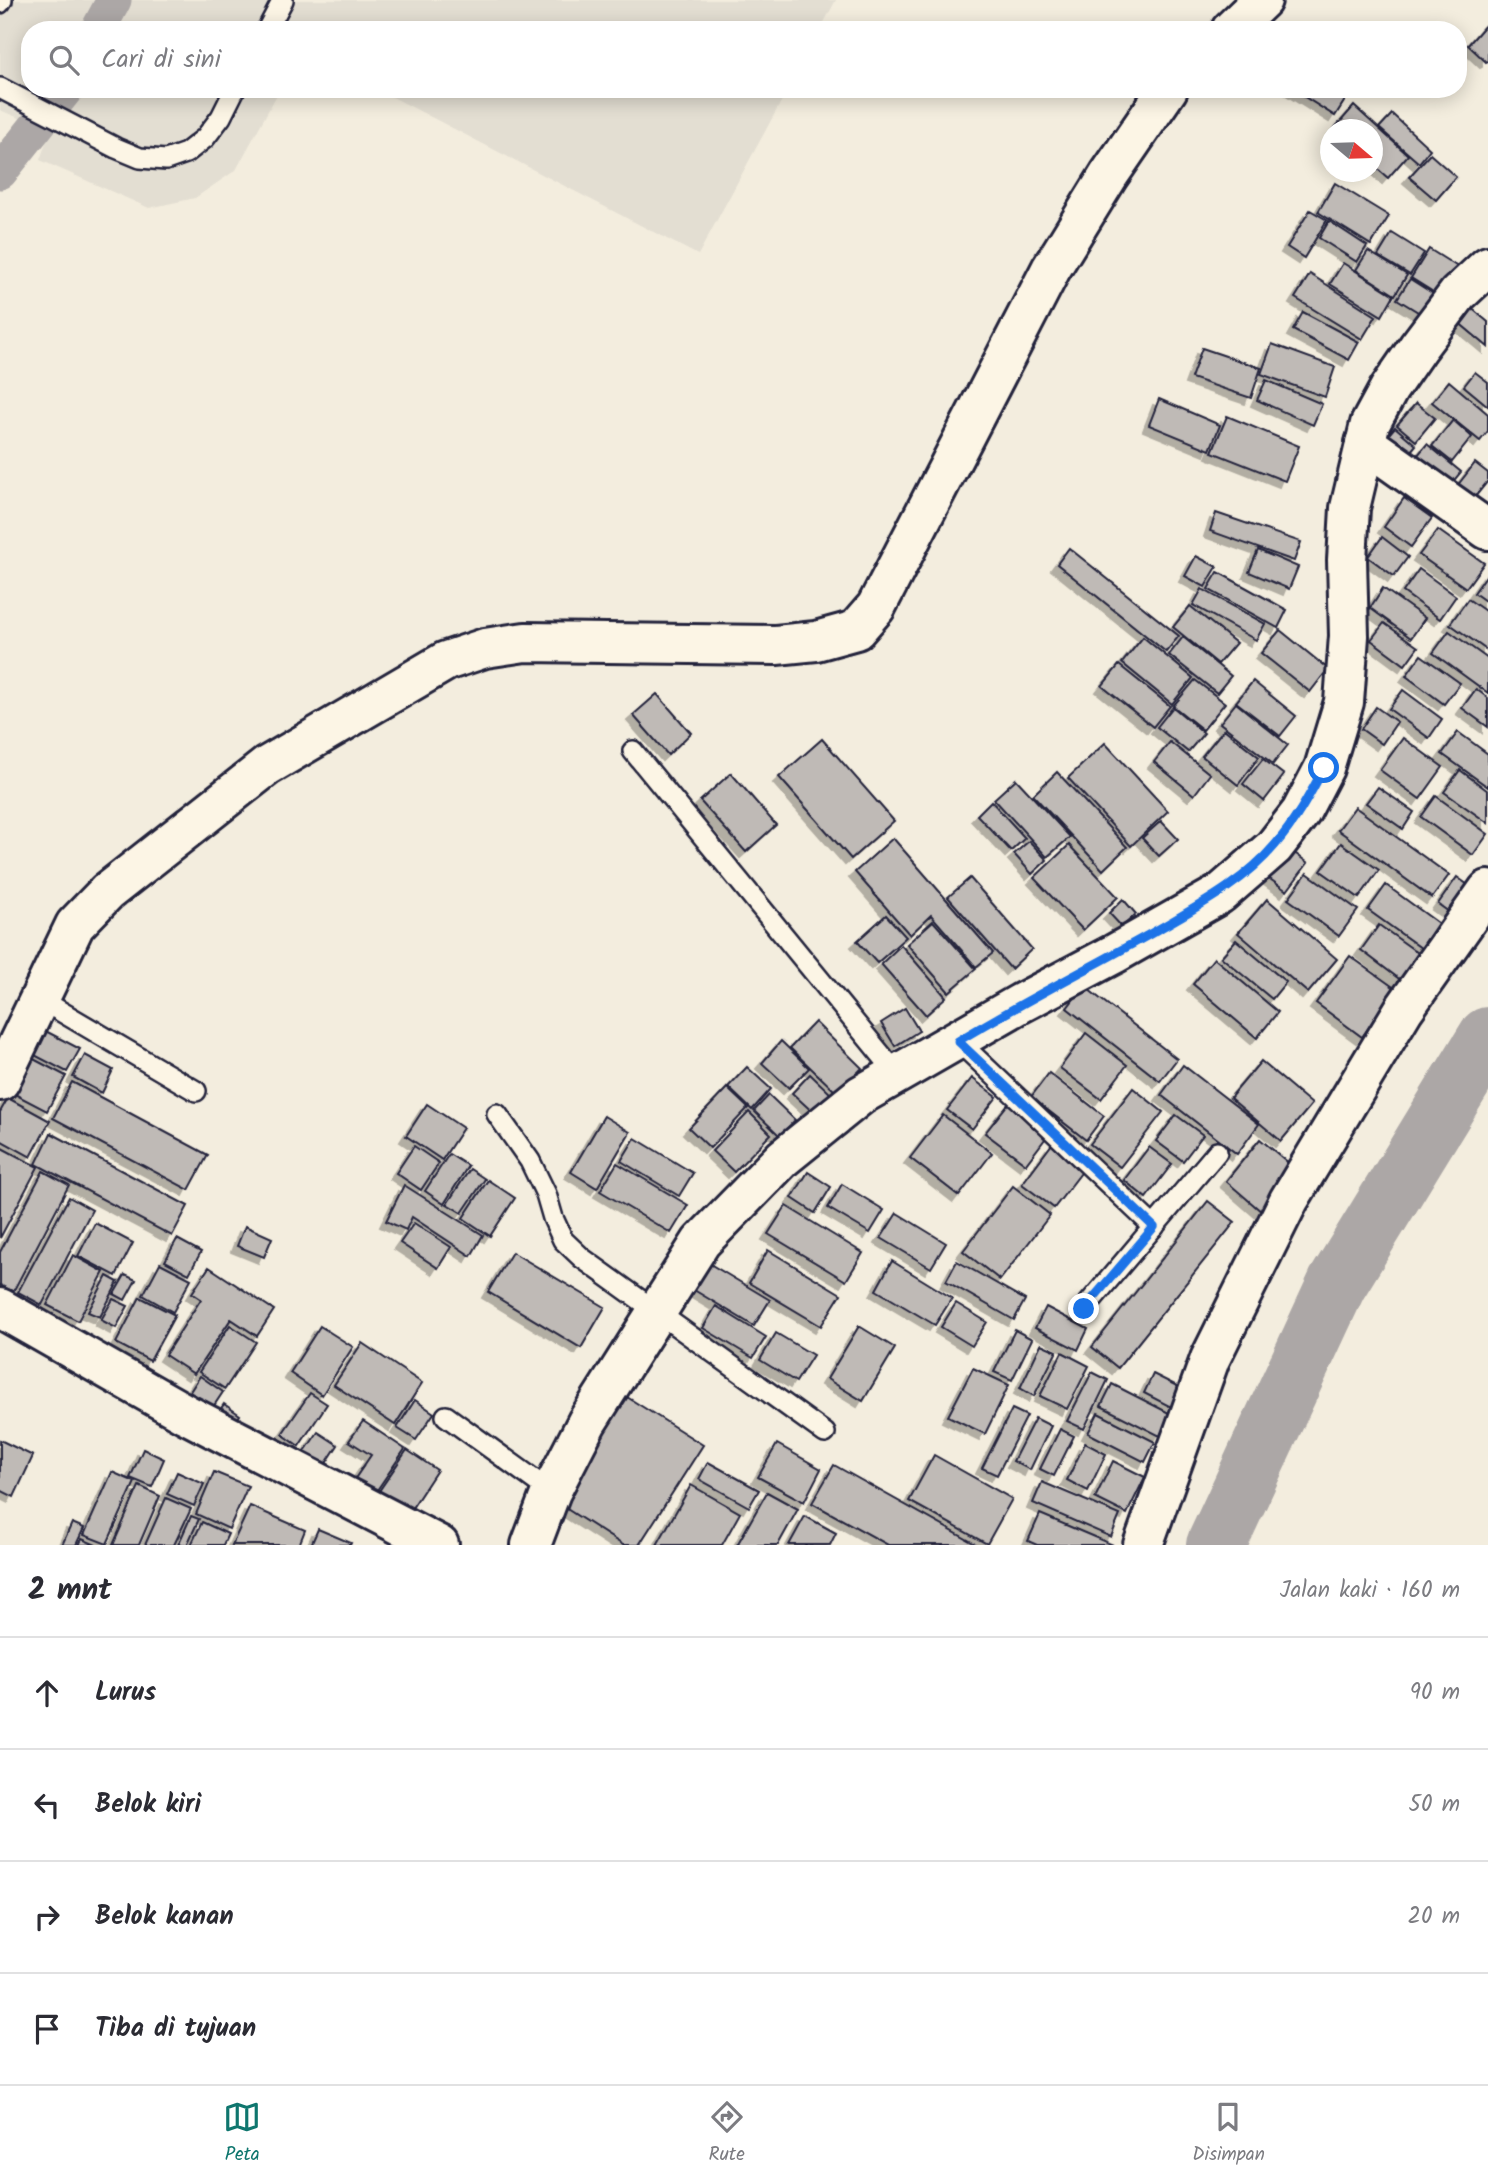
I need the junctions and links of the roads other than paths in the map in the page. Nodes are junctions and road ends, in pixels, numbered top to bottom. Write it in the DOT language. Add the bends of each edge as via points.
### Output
graph roads {
  1 [pos="283,0"];
  2 [pos="1262,0"];
  3 [pos="272,21"];
  4 [pos="1240,21"];
  5 [pos="0,88"];
  6 [pos="230,98"];
  7 [pos="1162,98"];
  8 [pos="1488,266"];
  9 [pos="1365,443"];
  10 [pos="1488,530"];
  11 [pos="633,751"];
  12 [pos="1488,890"];
  13 [pos="38,998"];
  14 [pos="958,1041"];
  15 [pos="897,1073"];
  16 [pos="0,1081"];
  17 [pos="196,1091"];
  18 [pos="497,1114"];
  19 [pos="1217,1153"];
  20 [pos="1154,1227"];
  21 [pos="0,1308"];
  22 [pos="1084,1309"];
  23 [pos="657,1312"];
  24 [pos="446,1416"];
  25 [pos="825,1433"];
  26 [pos="551,1492"];
  27 [pos="439,1545"];
  28 [pos="531,1545"];
  29 [pos="1143,1545"];
  1 -- 3 [label="lane"];
  2 -- 4 [label="street"];
  5 -- 6 [label="lane" via="140,158 166,160 186,153 205,138"];
  7 -- 13 [label="street" via="1051,270 876,607 856,629 816,641 776,645 525,642 485,648 446,661 267,766 107,891 75,925"];
  8 -- 9 [label="street" via="1458,294 1418,347 1370,424"];
  9 -- 10 [label="street"];
  9 -- 14 [label="street" via="1350,508 1344,702 1324,768 1301,812 1274,847 1220,894"];
  11 -- 15 [label="lane"];
  12 -- 29 [label="street" via="1404,1009 1289,1200 1210,1359"];
  13 -- 16 [label="street"];
  13 -- 17 [label="lane"];
  14 -- 15 [label="street"];
  14 -- 20 [label="lane"];
  15 -- 23 [label="street" via="861,1095 783,1158 701,1242"];
  18 -- 23 [label="lane" via="530,1161 563,1240"];
  19 -- 20 [label="lane"];
  20 -- 22 [label="lane"];
  21 -- 27 [label="street" via="186,1415"];
  23 -- 25 [label="lane"];
  23 -- 26 [label="street" via="587,1423"];
  24 -- 26 [label="lane"];
  26 -- 28 [label="street"];
}
